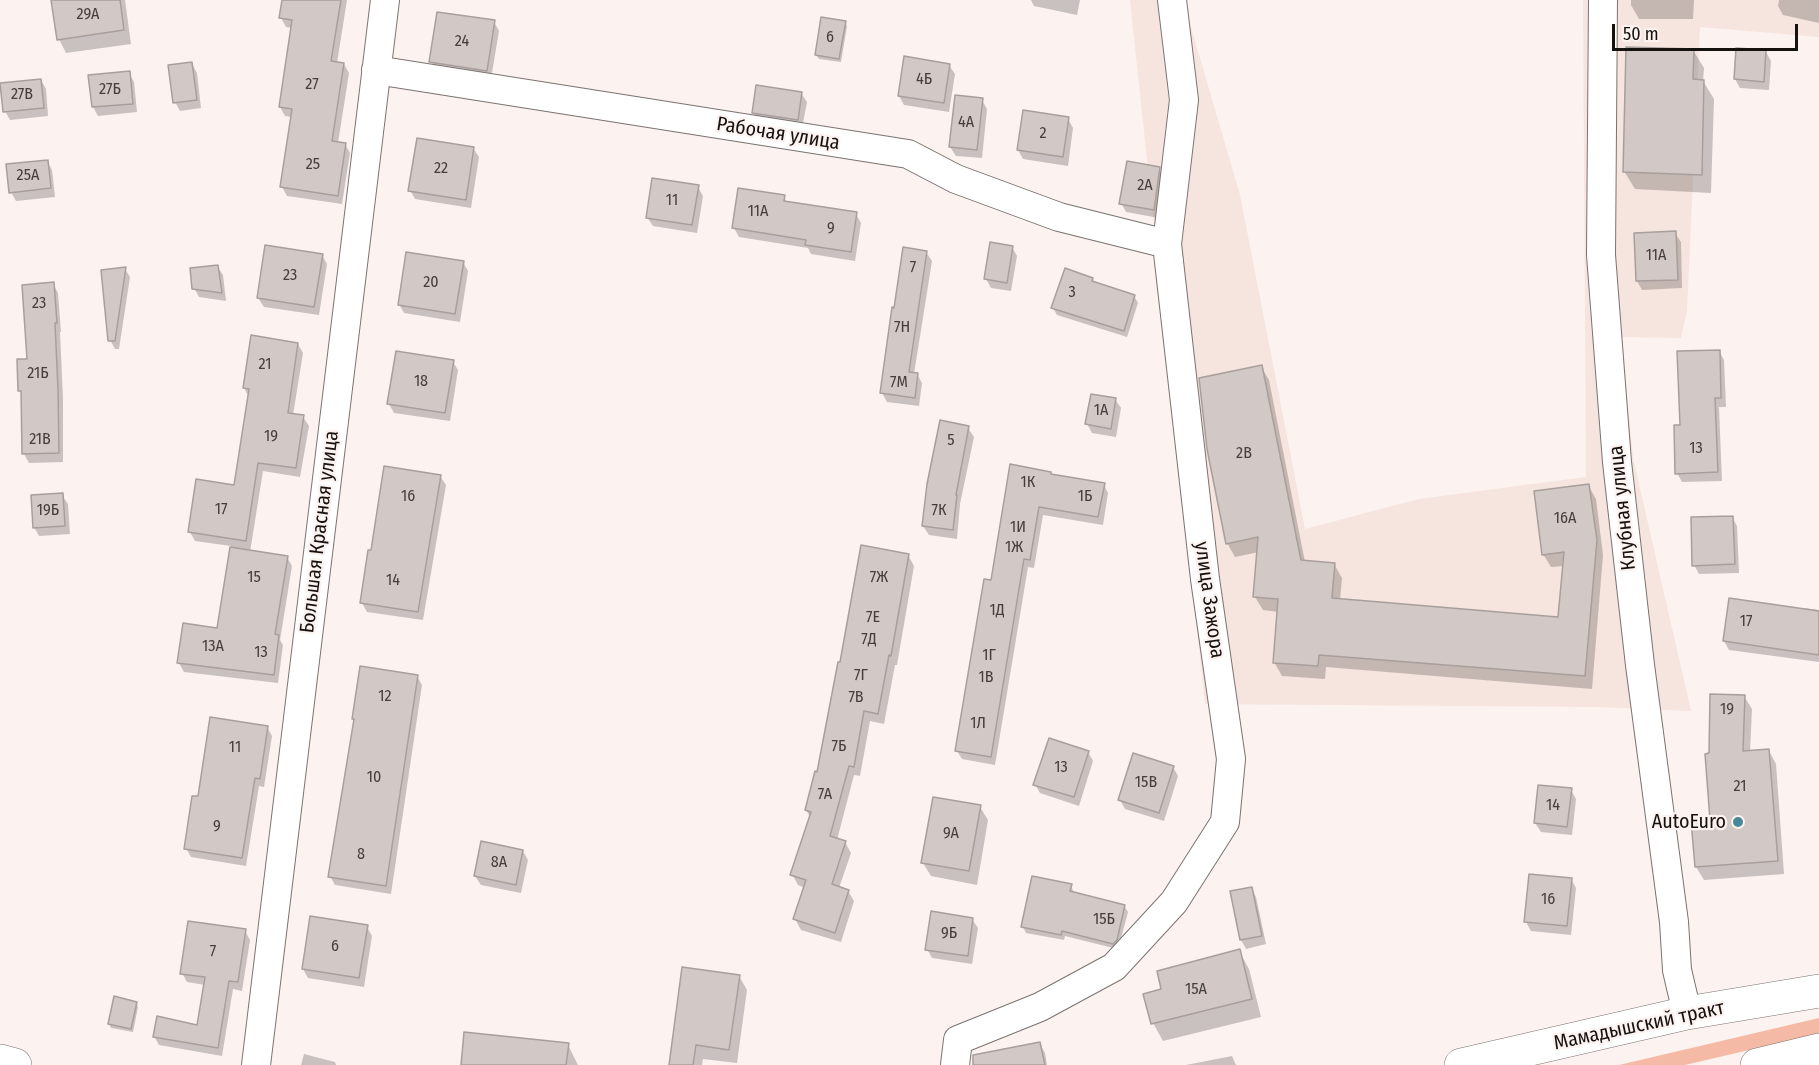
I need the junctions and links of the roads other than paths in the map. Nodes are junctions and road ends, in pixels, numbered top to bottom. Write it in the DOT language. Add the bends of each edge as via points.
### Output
graph roads {
  1 [pos="385,0"];
  2 [pos="1172,0"];
  3 [pos="1604,0"];
  4 [pos="376,70"];
  5 [pos="1167,244"];
  6 [pos="1819,991"];
  7 [pos="1687,1013"];
  8 [pos="1819,1050"];
  9 [pos="0,1061"];
  10 [pos="15,1065"];
  11 [pos="256,1065"];
  12 [pos="955,1065"];
  13 [pos="1461,1065"];
  14 [pos="1756,1065"];
  1 -- 4 [label="street, Большая Красная улица"];
  2 -- 5 [label="street, улица Зажора" via="1184,100"];
  3 -- 7 [label="street, Клубная улица" via="1601,255 1617,462 1677,970"];
  4 -- 5 [label="street, Рабочая улица" via="908,154 956,179 1059,217"];
  4 -- 11 [label="street, Большая Красная улица"];
  5 -- 12 [label="street, улица Зажора" via="1205,579 1231,759 1225,822 1174,902 1114,967 1040,1007 958,1040"];
  6 -- 7 [label="main road, Мамадышский тракт"];
  7 -- 13 [label="main road, Мамадышский тракт"];
  8 -- 14 [label="main road"];
  9 -- 10 [label="main road"];
}
